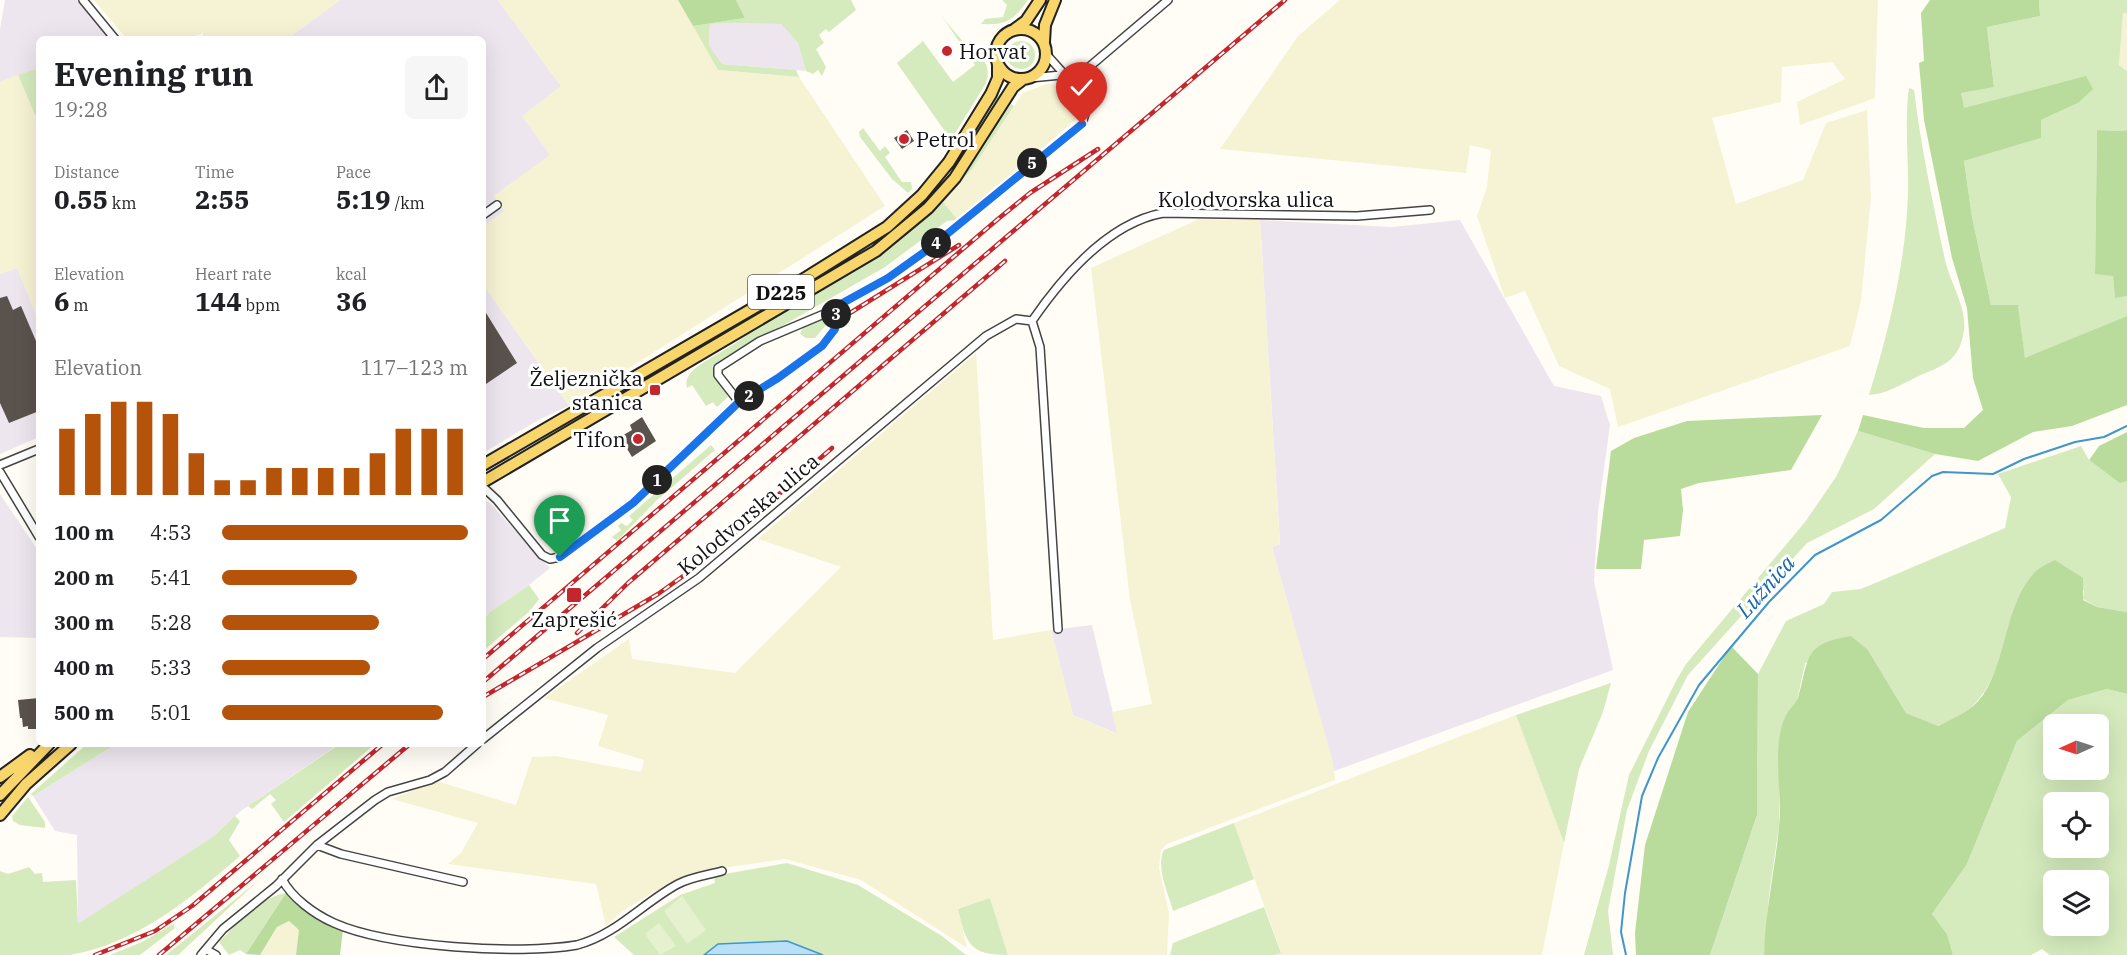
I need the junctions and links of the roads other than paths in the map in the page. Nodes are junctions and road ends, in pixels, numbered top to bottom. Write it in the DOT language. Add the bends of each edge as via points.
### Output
graph roads {
  1 [pos="83,0"];
  2 [pos="1040,0"];
  3 [pos="1055,0"];
  4 [pos="1168,0"];
  5 [pos="1015,29"];
  6 [pos="113,36"];
  7 [pos="1044,43"];
  8 [pos="1047,55"];
  9 [pos="998,64"];
  10 [pos="1069,75"];
  11 [pos="1026,79"];
  12 [pos="497,205"];
  13 [pos="1430,210"];
  14 [pos="486,213"];
  15 [pos="836,309"];
  16 [pos="1032,321"];
  17 [pos="739,402"];
  18 [pos="36,450"];
  19 [pos="486,463"];
  20 [pos="0,465"];
  21 [pos="0,472"];
  22 [pos="486,480"];
  23 [pos="486,490"];
  24 [pos="36,532"];
  25 [pos="1058,630"];
  26 [pos="486,737"];
  27 [pos="44,747"];
  28 [pos="45,747"];
  29 [pos="68,747"];
  30 [pos="474,747"];
  31 [pos="0,777"];
  32 [pos="0,795"];
  33 [pos="0,815"];
  34 [pos="317,846"];
  35 [pos="722,871"];
  36 [pos="282,879"];
  37 [pos="463,882"];
  38 [pos="204,952"];
  39 [pos="216,955"];
  1 -- 6 [label="street"];
  2 -- 5 [label="main road, D225" via="1026,21"];
  3 -- 7 [label="main road" via="1045,25"];
  4 -- 10 [label="street" via="1082,73"];
  5 -- 7 [label="main road" via="1029,30"];
  5 -- 9 [label="main road, D225" via="997,45"];
  7 -- 8 [label="main road"];
  8 -- 10 [label="street"];
  8 -- 11 [label="main road, D225" via="1042,69"];
  9 -- 11 [label="main road" via="1008,76"];
  9 -- 19 [label="main road, D225" via="996,84 959,148 922,195 887,227"];
  10 -- 11 [label="street"];
  10 -- 15 [label="street" via="1086,110 1082,124 930,248"];
  11 -- 22 [label="main road, D225" via="1013,87 955,178 928,208 876,251"];
  12 -- 14 [label="street"];
  13 -- 16 [label="street, Kolodvorska ulica" via="1357,216 1163,213 1144,217 1108,237 1070,272"];
  15 -- 17 [label="street" via="832,336 808,357"];
  15 -- 17 [label="street" via="760,341 718,368 718,375"];
  16 -- 25 [label="street" via="1040,347"];
  16 -- 26 [label="street, Kolodvorska ulica" via="1016,319 986,336 699,578 597,648"];
  17 -- 23 [label="street" via="633,503 556,559 545,558"];
  18 -- 20 [label="street"];
  21 -- 24 [label="street"];
  27 -- 31 [label="main road"];
  28 -- 32 [label="main road"];
  29 -- 33 [label="main road" via="26,784"];
  30 -- 34 [label="street" via="430,780 388,792"];
  34 -- 36 [label="street"];
  34 -- 37 [label="street"];
  35 -- 36 [label="street" via="680,883 604,935 577,945 549,949 439,948 353,929 309,908 287,889"];
  36 -- 38 [label="street" via="223,929"];
  38 -- 39 [label="street"];
}
